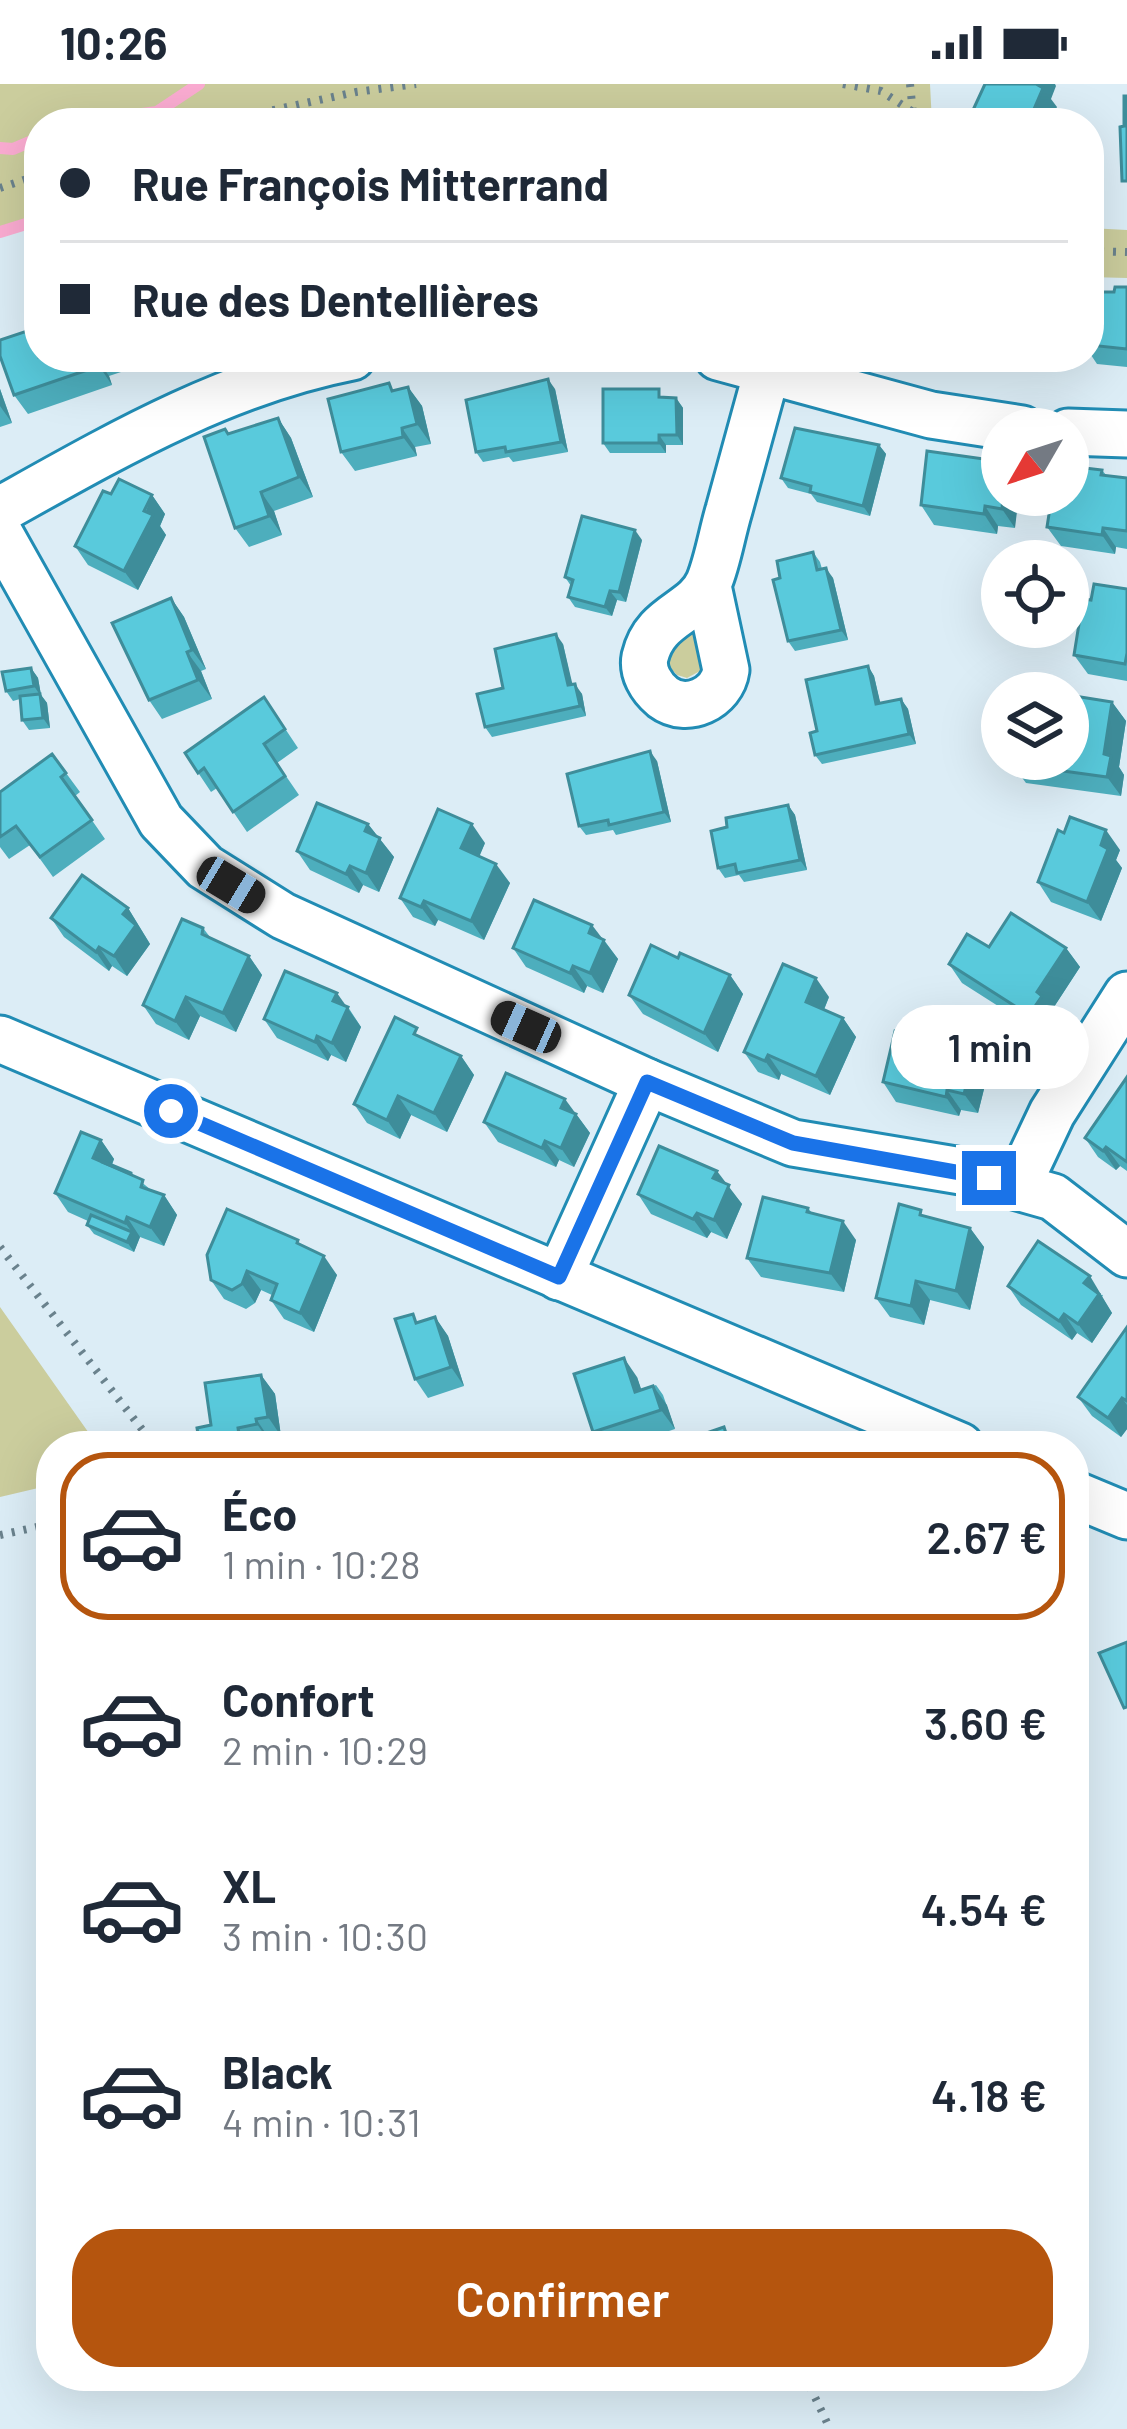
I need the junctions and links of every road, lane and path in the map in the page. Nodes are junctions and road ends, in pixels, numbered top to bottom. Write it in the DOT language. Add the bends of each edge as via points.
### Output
graph roads {
  1 [pos="416,84"];
  2 [pos="843,84"];
  3 [pos="272,108"];
  4 [pos="901,108"];
  5 [pos="294,372"];
  6 [pos="767,372"];
  7 [pos="782,372"];
  8 [pos="981,423"];
  9 [pos="1089,433"];
  10 [pos="1127,434"];
  11 [pos="0,510"];
  12 [pos="0,534"];
  13 [pos="708,586"];
  14 [pos="1127,995"];
  15 [pos="0,1039"];
  16 [pos="647,1082"];
  17 [pos="1018,1185"];
  18 [pos="0,1247"];
  19 [pos="1127,1255"];
  20 [pos="559,1277"];
  21 [pos="142,1431"];
  22 [pos="924,1431"];
  23 [pos="1089,1500"];
  24 [pos="1127,1516"];
  25 [pos="36,1527"];
  26 [pos="0,1535"];
  27 [pos="812,2391"];
  28 [pos="830,2429"];
  1 -- 3 [label="path"];
  2 -- 4 [label="path" via="881,92"];
  5 -- 11 [label="street" via="168,418"];
  6 -- 13 [label="street"];
  7 -- 8 [label="street"];
  9 -- 10 [label="street"];
  12 -- 16 [label="street" via="145,797 205,867 283,916"];
  14 -- 17 [label="street" via="1052,1113"];
  15 -- 20 [label="street"];
  16 -- 17 [label="street" via="793,1143"];
  16 -- 20 [label="street"];
  17 -- 19 [label="street" via="1053,1197"];
  18 -- 21 [label="path"];
  20 -- 22 [label="street"];
  23 -- 24 [label="street"];
  25 -- 26 [label="path"];
  27 -- 28 [label="path"];
}
